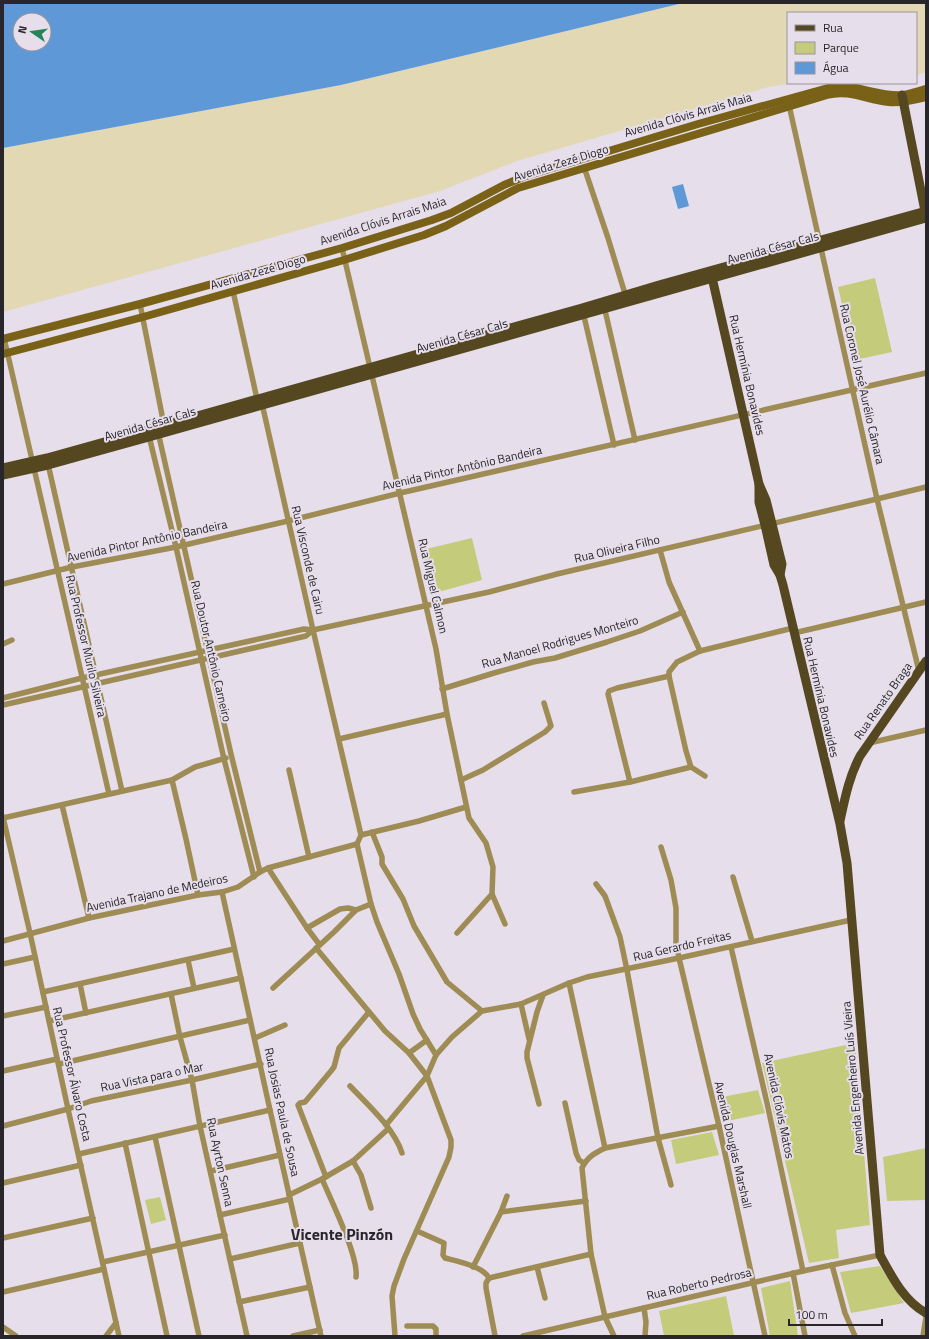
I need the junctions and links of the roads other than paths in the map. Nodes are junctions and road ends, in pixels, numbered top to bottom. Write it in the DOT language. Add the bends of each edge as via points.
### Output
graph roads {
  1 [pos="926,89"];
  2 [pos="926,97"];
  3 [pos="903,98"];
  4 [pos="789,103"];
  5 [pos="584,167"];
  6 [pos="926,214"];
  7 [pos="820,244"];
  8 [pos="342,248"];
  9 [pos="344,260"];
  10 [pos="711,274"];
  11 [pos="233,291"];
  12 [pos="626,298"];
  13 [pos="140,304"];
  14 [pos="603,304"];
  15 [pos="583,311"];
  16 [pos="143,317"];
  17 [pos="3,339"];
  18 [pos="5,353"];
  19 [pos="371,371"];
  20 [pos="926,373"];
  21 [pos="853,391"];
  22 [pos="260,402"];
  23 [pos="744,415"];
  24 [pos="155,431"];
  25 [pos="635,440"];
  26 [pos="614,446"];
  27 [pos="48,462"];
  28 [pos="33,465"];
  29 [pos="3,468"];
  30 [pos="3,475"];
  31 [pos="926,487"];
  32 [pos="400,494"];
  33 [pos="173,497"];
  34 [pos="165,499"];
  35 [pos="877,499"];
  36 [pos="288,521"];
  37 [pos="768,524"];
  38 [pos="183,545"];
  39 [pos="176,546"];
  40 [pos="660,550"];
  41 [pos="72,567"];
  42 [pos="57,571"];
  43 [pos="3,584"];
  44 [pos="926,602"];
  45 [pos="426,606"];
  46 [pos="903,608"];
  47 [pos="683,612"];
  48 [pos="313,630"];
  49 [pos="793,631"];
  50 [pos="12,640"];
  51 [pos="257,640"];
  52 [pos="3,644"];
  53 [pos="230,646"];
  54 [pos="258,647"];
  55 [pos="207,651"];
  56 [pos="700,651"];
  57 [pos="200,652"];
  58 [pos="232,653"];
  59 [pos="209,658"];
  60 [pos="202,660"];
  61 [pos="926,661"];
  62 [pos="919,672"];
  63 [pos="96,675"];
  64 [pos="669,676"];
  65 [pos="82,678"];
  66 [pos="98,684"];
  67 [pos="84,687"];
  68 [pos="442,689"];
  69 [pos="3,698"];
  70 [pos="544,703"];
  71 [pos="3,705"];
  72 [pos="221,711"];
  73 [pos="214,713"];
  74 [pos="447,714"];
  75 [pos="926,730"];
  76 [pos="339,739"];
  77 [pos="228,740"];
  78 [pos="220,742"];
  79 [pos="869,743"];
  80 [pos="231,754"];
  81 [pos="224,759"];
  82 [pos="691,767"];
  83 [pos="289,770"];
  84 [pos="705,776"];
  85 [pos="172,780"];
  86 [pos="461,780"];
  87 [pos="630,782"];
  88 [pos="122,791"];
  89 [pos="574,792"];
  90 [pos="109,794"];
  91 [pos="62,805"];
  92 [pos="466,807"];
  93 [pos="3,818"];
  94 [pos="840,824"];
  95 [pos="372,832"];
  96 [pos="361,835"];
  97 [pos="357,844"];
  98 [pos="661,847"];
  99 [pos="309,857"];
  100 [pos="268,868"];
  101 [pos="260,872"];
  102 [pos="254,877"];
  103 [pos="733,877"];
  104 [pos="596,884"];
  105 [pos="222,892"];
  106 [pos="492,894"];
  107 [pos="198,895"];
  108 [pos="371,904"];
  109 [pos="356,910"];
  110 [pos="89,918"];
  111 [pos="851,920"];
  112 [pos="505,924"];
  113 [pos="307,928"];
  114 [pos="30,933"];
  115 [pos="457,933"];
  116 [pos="3,941"];
  117 [pos="752,942"];
  118 [pos="318,946"];
  119 [pos="731,946"];
  120 [pos="234,950"];
  121 [pos="35,957"];
  122 [pos="679,958"];
  123 [pos="188,960"];
  124 [pos="3,964"];
  125 [pos="627,970"];
  126 [pos="241,978"];
  127 [pos="569,983"];
  128 [pos="80,984"];
  129 [pos="194,988"];
  130 [pos="273,988"];
  131 [pos="43,992"];
  132 [pos="171,994"];
  133 [pos="543,995"];
  134 [pos="521,1004"];
  135 [pos="46,1007"];
  136 [pos="482,1011"];
  137 [pos="369,1012"];
  138 [pos="86,1013"];
  139 [pos="3,1016"];
  140 [pos="250,1020"];
  141 [pos="49,1021"];
  142 [pos="285,1025"];
  143 [pos="180,1037"];
  144 [pos="255,1038"];
  145 [pos="427,1040"];
  146 [pos="530,1040"];
  147 [pos="409,1053"];
  148 [pos="436,1055"];
  149 [pos="58,1062"];
  150 [pos="260,1064"];
  151 [pos="3,1071"];
  152 [pos="427,1076"];
  153 [pos="192,1080"];
  154 [pos="350,1086"];
  155 [pos="565,1103"];
  156 [pos="539,1104"];
  157 [pos="68,1109"];
  158 [pos="270,1110"];
  159 [pos="3,1126"];
  160 [pos="200,1126"];
  161 [pos="719,1126"];
  162 [pos="387,1127"];
  163 [pos="155,1137"];
  164 [pos="658,1138"];
  165 [pos="125,1144"];
  166 [pos="605,1148"];
  167 [pos="402,1153"];
  168 [pos="79,1154"];
  169 [pos="280,1155"];
  170 [pos="353,1161"];
  171 [pos="584,1163"];
  172 [pos="81,1165"];
  173 [pos="211,1172"];
  174 [pos="324,1178"];
  175 [pos="3,1182"];
  176 [pos="671,1185"];
  177 [pos="507,1196"];
  178 [pos="290,1197"];
  179 [pos="586,1201"];
  180 [pos="371,1208"];
  181 [pos="501,1212"];
  182 [pos="220,1215"];
  183 [pos="93,1218"];
  184 [pos="417,1231"];
  185 [pos="224,1235"];
  186 [pos="3,1238"];
  187 [pos="300,1243"];
  188 [pos="179,1246"];
  189 [pos="148,1252"];
  190 [pos="591,1254"];
  191 [pos="880,1255"];
  192 [pos="230,1259"];
  193 [pos="103,1262"];
  194 [pos="832,1265"];
  195 [pos="473,1267"];
  196 [pos="537,1267"];
  197 [pos="104,1269"];
  198 [pos="803,1271"];
  199 [pos="793,1273"];
  200 [pos="356,1277"];
  201 [pos="489,1278"];
  202 [pos="753,1282"];
  203 [pos="310,1286"];
  204 [pos="3,1292"];
  205 [pos="545,1298"];
  206 [pos="239,1302"];
  207 [pos="644,1308"];
  208 [pos="926,1313"];
  209 [pos="606,1317"];
  210 [pos="926,1317"];
  211 [pos="116,1323"];
  212 [pos="407,1326"];
  213 [pos="3,1327"];
  214 [pos="321,1333"];
  215 [pos="16,1336"];
  216 [pos="106,1336"];
  217 [pos="119,1336"];
  218 [pos="167,1336"];
  219 [pos="199,1336"];
  220 [pos="247,1336"];
  221 [pos="293,1336"];
  222 [pos="395,1336"];
  223 [pos="436,1336"];
  224 [pos="496,1336"];
  225 [pos="523,1336"];
  226 [pos="614,1336"];
  227 [pos="645,1336"];
  228 [pos="765,1336"];
  229 [pos="805,1336"];
  230 [pos="855,1336"];
  231 [pos="923,1336"];
  1 -- 3 [label="main road"];
  2 -- 3 [label="main road"];
  3 -- 4 [label="main road, Avenida Zezé Diogo" via="890,102 838,93"];
  3 -- 6 [label="main road"];
  4 -- 5 [label="main road, Avenida Zezé Diogo"];
  4 -- 7 [label="street, Rua Coronel José Aurélio Câmara"];
  4 -- 8 [label="main road, Avenida Clóvis Arrais Maia" via="698,124 523,177 437,219"];
  5 -- 9 [label="main road, Avenida Zezé Diogo" via="518,188 431,232"];
  5 -- 12 [label="street"];
  6 -- 7 [label="main road, Avenida César Cals"];
  7 -- 10 [label="main road, Avenida César Cals"];
  7 -- 21 [label="street, Rua Coronel José Aurélio Câmara"];
  8 -- 9 [label="street, Rua Miguel Calmon"];
  8 -- 13 [label="main road, Avenida Clóvis Arrais Maia"];
  9 -- 11 [label="main road, Avenida Zezé Diogo"];
  9 -- 19 [label="street, Rua Miguel Calmon"];
  10 -- 12 [label="main road, Avenida César Cals"];
  10 -- 23 [label="main road, Rua Hermínia Bonavides"];
  11 -- 16 [label="main road, Avenida Zezé Diogo"];
  11 -- 22 [label="street, Rua Visconde de Cairu"];
  12 -- 14 [label="main road, Avenida César Cals"];
  13 -- 16 [label="street, Rua Doutor Antônio Carneiro"];
  13 -- 17 [label="main road, Avenida Clóvis Arrais Maia"];
  14 -- 15 [label="main road, Avenida César Cals"];
  14 -- 25 [label="street"];
  15 -- 19 [label="main road, Avenida César Cals"];
  15 -- 26 [label="street"];
  16 -- 18 [label="main road, Avenida Zezé Diogo"];
  16 -- 24 [label="street, Rua Doutor Antônio Carneiro"];
  17 -- 18 [label="street, Rua Professor Murilo Silveira"];
  18 -- 28 [label="street, Rua Professor Murilo Silveira"];
  19 -- 22 [label="main road, Avenida César Cals"];
  19 -- 32 [label="street, Rua Miguel Calmon"];
  20 -- 21 [label="street, Avenida Pintor Antônio Bandeira"];
  21 -- 23 [label="street, Avenida Pintor Antônio Bandeira"];
  21 -- 35 [label="street, Rua Coronel José Aurélio Câmara"];
  22 -- 24 [label="main road, Avenida César Cals"];
  22 -- 36 [label="street, Rua Visconde de Cairu"];
  23 -- 25 [label="street, Avenida Pintor Antônio Bandeira"];
  23 -- 37 [label="main road, Rua Hermínia Bonavides" via="759,484 759,502"];
  24 -- 27 [label="main road, Avenida César Cals"];
  24 -- 33 [label="street, Rua Doutor Antônio Carneiro"];
  24 -- 34 [label="street, Rua Doutor Antônio Carneiro"];
  25 -- 26 [label="street, Avenida Pintor Antônio Bandeira"];
  26 -- 32 [label="street, Avenida Pintor Antônio Bandeira"];
  27 -- 28 [label="main road, Avenida César Cals"];
  27 -- 41 [label="street, Rua Professor Murilo Silveira"];
  28 -- 29 [label="main road, Avenida César Cals"];
  28 -- 30 [label="main road, Avenida César Cals"];
  28 -- 42 [label="street, Rua Professor Murilo Silveira"];
  31 -- 35 [label="street, Rua Oliveira Filho"];
  32 -- 36 [label="street, Avenida Pintor Antônio Bandeira"];
  32 -- 45 [label="street, Rua Miguel Calmon"];
  33 -- 34 [label="street"];
  33 -- 38 [label="street, Rua Doutor Antônio Carneiro"];
  34 -- 39 [label="street, Rua Doutor Antônio Carneiro"];
  35 -- 37 [label="street, Rua Oliveira Filho"];
  35 -- 46 [label="street, Rua Coronel José Aurélio Câmara"];
  36 -- 38 [label="street, Avenida Pintor Antônio Bandeira"];
  36 -- 48 [label="street, Rua Visconde de Cairu"];
  37 -- 40 [label="street, Rua Oliveira Filho"];
  37 -- 49 [label="main road, Rua Hermínia Bonavides" via="774,565 780,574"];
  38 -- 39 [label="street, Avenida Pintor Antônio Bandeira"];
  38 -- 55 [label="street, Rua Doutor Antônio Carneiro"];
  39 -- 41 [label="street, Avenida Pintor Antônio Bandeira"];
  39 -- 57 [label="street, Rua Doutor Antônio Carneiro"];
  40 -- 45 [label="street, Rua Oliveira Filho"];
  40 -- 47 [label="street" via="669,582"];
  41 -- 42 [label="street, Avenida Pintor Antônio Bandeira"];
  41 -- 63 [label="street, Rua Professor Murilo Silveira"];
  42 -- 43 [label="street, Avenida Pintor Antônio Bandeira"];
  42 -- 65 [label="street, Rua Professor Murilo Silveira"];
  44 -- 46 [label="street"];
  45 -- 48 [label="street, Rua Oliveira Filho"];
  45 -- 68 [label="street, Rua Miguel Calmon"];
  46 -- 49 [label="street"];
  46 -- 62 [label="street, Rua Coronel José Aurélio Câmara"];
  47 -- 56 [label="street"];
  47 -- 68 [label="street, Rua Manoel Rodrigues Monteiro" via="608,642"];
  48 -- 51 [label="street, Rua Oliveira Filho" via="304,629"];
  48 -- 54 [label="street, Rua Oliveira Filho" via="306,636"];
  48 -- 76 [label="street, Rua Visconde de Cairu"];
  49 -- 56 [label="street"];
  49 -- 94 [label="main road, Rua Hermínia Bonavides"];
  50 -- 52 [label="street"];
  51 -- 53 [label="street, Rua Oliveira Filho"];
  51 -- 54 [label="street"];
  53 -- 55 [label="street, Rua Oliveira Filho"];
  53 -- 58 [label="street"];
  54 -- 58 [label="street, Rua Oliveira Filho"];
  55 -- 57 [label="street, Rua Oliveira Filho"];
  55 -- 59 [label="street, Rua Doutor Antônio Carneiro"];
  56 -- 64 [label="street" via="677,662"];
  57 -- 60 [label="street, Rua Doutor Antônio Carneiro"];
  57 -- 63 [label="street, Rua Oliveira Filho"];
  58 -- 59 [label="street, Rua Oliveira Filho"];
  59 -- 60 [label="street, Rua Oliveira Filho"];
  59 -- 72 [label="street, Rua Doutor Antônio Carneiro"];
  60 -- 66 [label="street, Rua Oliveira Filho"];
  60 -- 73 [label="street, Rua Doutor Antônio Carneiro"];
  61 -- 62 [label="main road, Rua Renato Braga"];
  62 -- 79 [label="main road, Rua Renato Braga"];
  63 -- 65 [label="street, Rua Oliveira Filho"];
  63 -- 66 [label="street, Rua Professor Murilo Silveira"];
  64 -- 82 [label="street"];
  64 -- 87 [label="street" via="609,691"];
  65 -- 67 [label="street, Rua Professor Murilo Silveira"];
  65 -- 69 [label="street, Rua Oliveira Filho"];
  66 -- 67 [label="street, Rua Oliveira Filho"];
  66 -- 88 [label="street, Rua Professor Murilo Silveira"];
  67 -- 71 [label="street, Rua Oliveira Filho"];
  67 -- 90 [label="street, Rua Professor Murilo Silveira"];
  68 -- 74 [label="street, Rua Miguel Calmon"];
  70 -- 86 [label="street" via="552,726 483,770"];
  72 -- 73 [label="street"];
  72 -- 77 [label="street, Rua Doutor Antônio Carneiro"];
  73 -- 78 [label="street, Rua Doutor Antônio Carneiro"];
  74 -- 76 [label="street"];
  74 -- 86 [label="street, Rua Miguel Calmon"];
  75 -- 79 [label="street"];
  76 -- 96 [label="street, Rua Visconde de Cairu"];
  77 -- 78 [label="street"];
  77 -- 80 [label="street, Rua Doutor Antônio Carneiro"];
  78 -- 81 [label="street, Rua Doutor Antônio Carneiro"];
  79 -- 94 [label="main road, Rua Renato Braga" via="860,756 846,790"];
  80 -- 81 [label="street"];
  80 -- 101 [label="street, Rua Doutor Antônio Carneiro"];
  81 -- 85 [label="street" via="195,767"];
  81 -- 102 [label="street, Rua Doutor Antônio Carneiro"];
  82 -- 84 [label="street"];
  82 -- 87 [label="street"];
  83 -- 99 [label="street"];
  85 -- 88 [label="street"];
  85 -- 107 [label="street"];
  86 -- 92 [label="street, Rua Miguel Calmon"];
  87 -- 89 [label="street"];
  88 -- 90 [label="street"];
  90 -- 91 [label="street"];
  91 -- 93 [label="street"];
  91 -- 110 [label="street"];
  92 -- 95 [label="street"];
  92 -- 106 [label="street, Rua Miguel Calmon" via="469,818 486,843 492,863"];
  93 -- 114 [label="street, Rua Professor Álvaro Costa"];
  94 -- 111 [label="main road, Avenida Engenheiro Luís Vieira" via="847,863"];
  95 -- 96 [label="street"];
  95 -- 136 [label="street" via="382,857 382,864 433,959 451,985"];
  96 -- 97 [label="street"];
  97 -- 99 [label="street, Avenida Trajano de Medeiros"];
  97 -- 108 [label="street"];
  98 -- 122 [label="street, Avenida Douglas Marshall" via="676,908"];
  99 -- 100 [label="street, Avenida Trajano de Medeiros"];
  100 -- 101 [label="street, Avenida Trajano de Medeiros"];
  100 -- 113 [label="street"];
  101 -- 102 [label="street, Avenida Trajano de Medeiros"];
  102 -- 105 [label="street, Avenida Trajano de Medeiros" via="238,887"];
  103 -- 117 [label="street"];
  104 -- 125 [label="street" via="603,892 620,936"];
  105 -- 107 [label="street, Avenida Trajano de Medeiros"];
  105 -- 120 [label="street, Rua Josias Paula de Sousa"];
  106 -- 112 [label="street, Rua Miguel Calmon"];
  106 -- 115 [label="street"];
  107 -- 110 [label="street, Avenida Trajano de Medeiros"];
  108 -- 109 [label="street"];
  108 -- 145 [label="street" via="413,1014"];
  109 -- 113 [label="street" via="340,909"];
  109 -- 118 [label="street"];
  110 -- 114 [label="street, Avenida Trajano de Medeiros"];
  111 -- 117 [label="street, Rua Gerardo Freitas"];
  111 -- 191 [label="main road, Avenida Engenheiro Luís Vieira"];
  113 -- 118 [label="street"];
  114 -- 116 [label="street, Avenida Trajano de Medeiros"];
  114 -- 121 [label="street, Rua Professor Álvaro Costa"];
  117 -- 119 [label="street, Rua Gerardo Freitas"];
  118 -- 130 [label="street"];
  118 -- 137 [label="street"];
  119 -- 122 [label="street, Rua Gerardo Freitas"];
  119 -- 198 [label="street, Avenida Clóvis Matos"];
  120 -- 123 [label="street"];
  120 -- 126 [label="street, Rua Josias Paula de Sousa"];
  121 -- 124 [label="street"];
  121 -- 131 [label="street, Rua Professor Álvaro Costa"];
  122 -- 125 [label="street, Rua Gerardo Freitas"];
  122 -- 161 [label="street, Avenida Douglas Marshall"];
  123 -- 128 [label="street"];
  123 -- 129 [label="street"];
  125 -- 127 [label="street, Rua Gerardo Freitas"];
  125 -- 164 [label="street"];
  126 -- 129 [label="street"];
  126 -- 140 [label="street, Rua Josias Paula de Sousa"];
  127 -- 133 [label="street, Rua Gerardo Freitas"];
  127 -- 166 [label="street"];
  128 -- 131 [label="street"];
  128 -- 138 [label="street"];
  129 -- 132 [label="street"];
  131 -- 135 [label="street, Rua Professor Álvaro Costa"];
  132 -- 138 [label="street"];
  132 -- 143 [label="street, Rua Ayrton Senna"];
  133 -- 134 [label="street, Rua Gerardo Freitas"];
  133 -- 146 [label="street"];
  134 -- 136 [label="street, Rua Gerardo Freitas"];
  134 -- 146 [label="street"];
  135 -- 139 [label="street"];
  135 -- 141 [label="street, Rua Professor Álvaro Costa"];
  136 -- 148 [label="street"];
  137 -- 147 [label="street"];
  137 -- 174 [label="street" via="339,1048 331,1071 305,1102 298,1105"];
  138 -- 141 [label="street"];
  140 -- 143 [label="street"];
  140 -- 144 [label="street, Rua Josias Paula de Sousa"];
  141 -- 149 [label="street, Rua Professor Álvaro Costa"];
  142 -- 144 [label="street"];
  143 -- 149 [label="street"];
  143 -- 153 [label="street, Rua Ayrton Senna"];
  144 -- 150 [label="street, Rua Josias Paula de Sousa"];
  145 -- 147 [label="street"];
  145 -- 148 [label="street"];
  146 -- 156 [label="street" via="527,1058"];
  147 -- 152 [label="street"];
  148 -- 152 [label="street"];
  149 -- 151 [label="street"];
  149 -- 157 [label="street, Rua Professor Álvaro Costa"];
  150 -- 153 [label="street, Rua Vista para o Mar"];
  150 -- 158 [label="street, Rua Josias Paula de Sousa"];
  152 -- 162 [label="street"];
  152 -- 184 [label="street" via="448,1129 451,1147"];
  153 -- 157 [label="street, Rua Vista para o Mar" via="91,1101"];
  153 -- 160 [label="street, Rua Ayrton Senna"];
  154 -- 162 [label="street"];
  155 -- 171 [label="street" via="576,1153 579,1160"];
  157 -- 159 [label="street, Rua Vista para o Mar"];
  157 -- 168 [label="street, Rua Professor Álvaro Costa"];
  158 -- 160 [label="street"];
  158 -- 169 [label="street, Rua Josias Paula de Sousa"];
  160 -- 163 [label="street"];
  160 -- 173 [label="street, Rua Ayrton Senna"];
  161 -- 164 [label="street"];
  161 -- 202 [label="street, Avenida Douglas Marshall"];
  162 -- 167 [label="street"];
  162 -- 170 [label="street"];
  163 -- 165 [label="street"];
  163 -- 188 [label="street"];
  164 -- 166 [label="street"];
  164 -- 176 [label="street"];
  165 -- 168 [label="street"];
  165 -- 189 [label="street"];
  166 -- 171 [label="street" via="590,1156"];
  168 -- 172 [label="street, Rua Professor Álvaro Costa"];
  169 -- 173 [label="street"];
  169 -- 178 [label="street, Rua Josias Paula de Sousa"];
  170 -- 174 [label="street"];
  170 -- 180 [label="street" via="361,1175"];
  171 -- 179 [label="street" via="582,1168"];
  172 -- 175 [label="street"];
  172 -- 183 [label="street, Rua Professor Álvaro Costa"];
  173 -- 182 [label="street, Rua Ayrton Senna"];
  174 -- 178 [label="street"];
  174 -- 200 [label="street" via="355,1263"];
  177 -- 181 [label="street"];
  178 -- 182 [label="street"];
  178 -- 187 [label="street, Rua Josias Paula de Sousa"];
  179 -- 181 [label="street"];
  179 -- 190 [label="street"];
  181 -- 195 [label="street"];
  182 -- 185 [label="street, Rua Ayrton Senna"];
  183 -- 186 [label="street"];
  183 -- 193 [label="street, Rua Professor Álvaro Costa"];
  184 -- 195 [label="street" via="442,1242 445,1258"];
  184 -- 222 [label="street" via="392,1291"];
  185 -- 188 [label="street"];
  185 -- 192 [label="street, Rua Ayrton Senna"];
  187 -- 192 [label="street"];
  187 -- 203 [label="street, Rua Josias Paula de Sousa"];
  188 -- 189 [label="street"];
  188 -- 219 [label="street"];
  189 -- 193 [label="street"];
  189 -- 218 [label="street"];
  190 -- 196 [label="street"];
  190 -- 209 [label="street"];
  191 -- 194 [label="street, Rua Roberto Pedrosa"];
  191 -- 208 [label="main road, Avenida Engenheiro Luís Vieira" via="900,1290"];
  192 -- 206 [label="street, Rua Ayrton Senna"];
  193 -- 197 [label="street, Rua Professor Álvaro Costa"];
  194 -- 198 [label="street, Rua Roberto Pedrosa"];
  194 -- 230 [label="street" via="845,1313"];
  195 -- 201 [label="street"];
  196 -- 201 [label="street"];
  196 -- 205 [label="street"];
  197 -- 204 [label="street"];
  197 -- 211 [label="street, Rua Professor Álvaro Costa"];
  198 -- 199 [label="street, Rua Roberto Pedrosa"];
  199 -- 202 [label="street, Rua Roberto Pedrosa"];
  199 -- 229 [label="street"];
  201 -- 224 [label="street" via="486,1288"];
  202 -- 207 [label="street, Rua Roberto Pedrosa"];
  202 -- 228 [label="street, Avenida Douglas Marshall"];
  203 -- 206 [label="street"];
  203 -- 214 [label="street, Rua Josias Paula de Sousa"];
  206 -- 220 [label="street, Rua Ayrton Senna"];
  207 -- 209 [label="street, Rua Roberto Pedrosa"];
  207 -- 227 [label="street"];
  209 -- 225 [label="street, Rua Roberto Pedrosa"];
  209 -- 226 [label="street"];
  210 -- 231 [label="street"];
  211 -- 216 [label="street"];
  211 -- 217 [label="street, Rua Professor Álvaro Costa"];
  212 -- 223 [label="street" via="433,1326 436,1329"];
  213 -- 215 [label="street"];
  214 -- 221 [label="street"];
}
